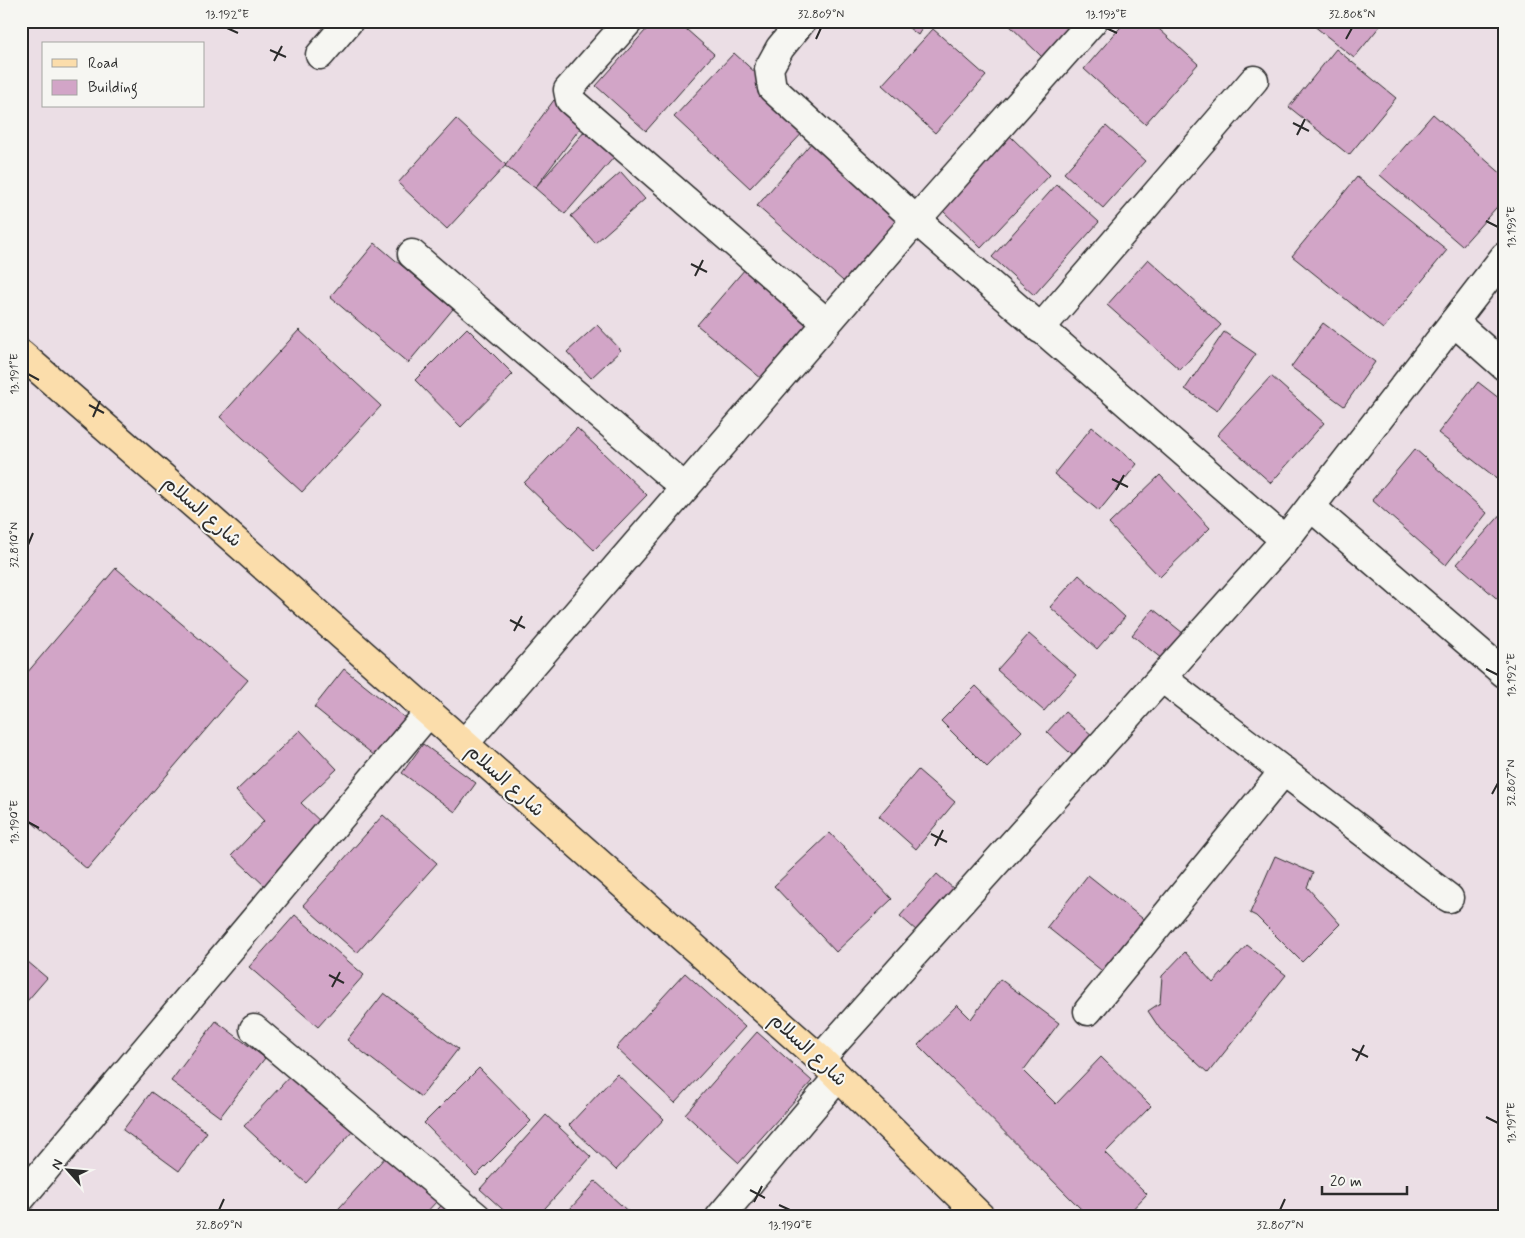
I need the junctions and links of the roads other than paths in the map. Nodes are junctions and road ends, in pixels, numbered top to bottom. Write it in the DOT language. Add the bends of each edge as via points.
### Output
graph roads {
  1 [pos="349,21"];
  2 [pos="629,21"];
  3 [pos="802,21"];
  4 [pos="1093,21"];
  5 [pos="320,55"];
  6 [pos="1254,80"];
  7 [pos="916,220"];
  8 [pos="412,254"];
  9 [pos="1504,257"];
  10 [pos="1454,322"];
  11 [pos="827,323"];
  12 [pos="1040,329"];
  13 [pos="21,354"];
  14 [pos="1504,366"];
  15 [pos="685,488"];
  16 [pos="1311,507"];
  17 [pos="1285,540"];
  18 [pos="1504,673"];
  19 [pos="1162,678"];
  20 [pos="429,712"];
  21 [pos="464,744"];
  22 [pos="1284,771"];
  23 [pos="1449,898"];
  24 [pos="1088,1011"];
  25 [pos="254,1028"];
  26 [pos="829,1068"];
  27 [pos="21,1198"];
  28 [pos="477,1217"];
  29 [pos="720,1217"];
  30 [pos="981,1217"];
  1 -- 5 [label="street"];
  2 -- 11 [label="street" via="568,90 570,100"];
  3 -- 7 [label="street" via="769,68 772,88"];
  4 -- 7 [label="street"];
  6 -- 12 [label="street"];
  7 -- 11 [label="street"];
  7 -- 12 [label="street"];
  8 -- 15 [label="street"];
  9 -- 10 [label="street"];
  10 -- 14 [label="street"];
  10 -- 16 [label="street"];
  11 -- 15 [label="street"];
  12 -- 17 [label="street"];
  13 -- 20 [label="main road, شارع السلام"];
  15 -- 21 [label="street"];
  16 -- 17 [label="street"];
  16 -- 18 [label="street"];
  17 -- 19 [label="street"];
  19 -- 22 [label="street"];
  19 -- 26 [label="street"];
  20 -- 21 [label="main road, شارع السلام"];
  20 -- 27 [label="street"];
  21 -- 26 [label="main road, شارع السلام"];
  22 -- 23 [label="street"];
  22 -- 24 [label="street"];
  25 -- 28 [label="street"];
  26 -- 29 [label="street"];
  26 -- 30 [label="main road, شارع السلام"];
}
